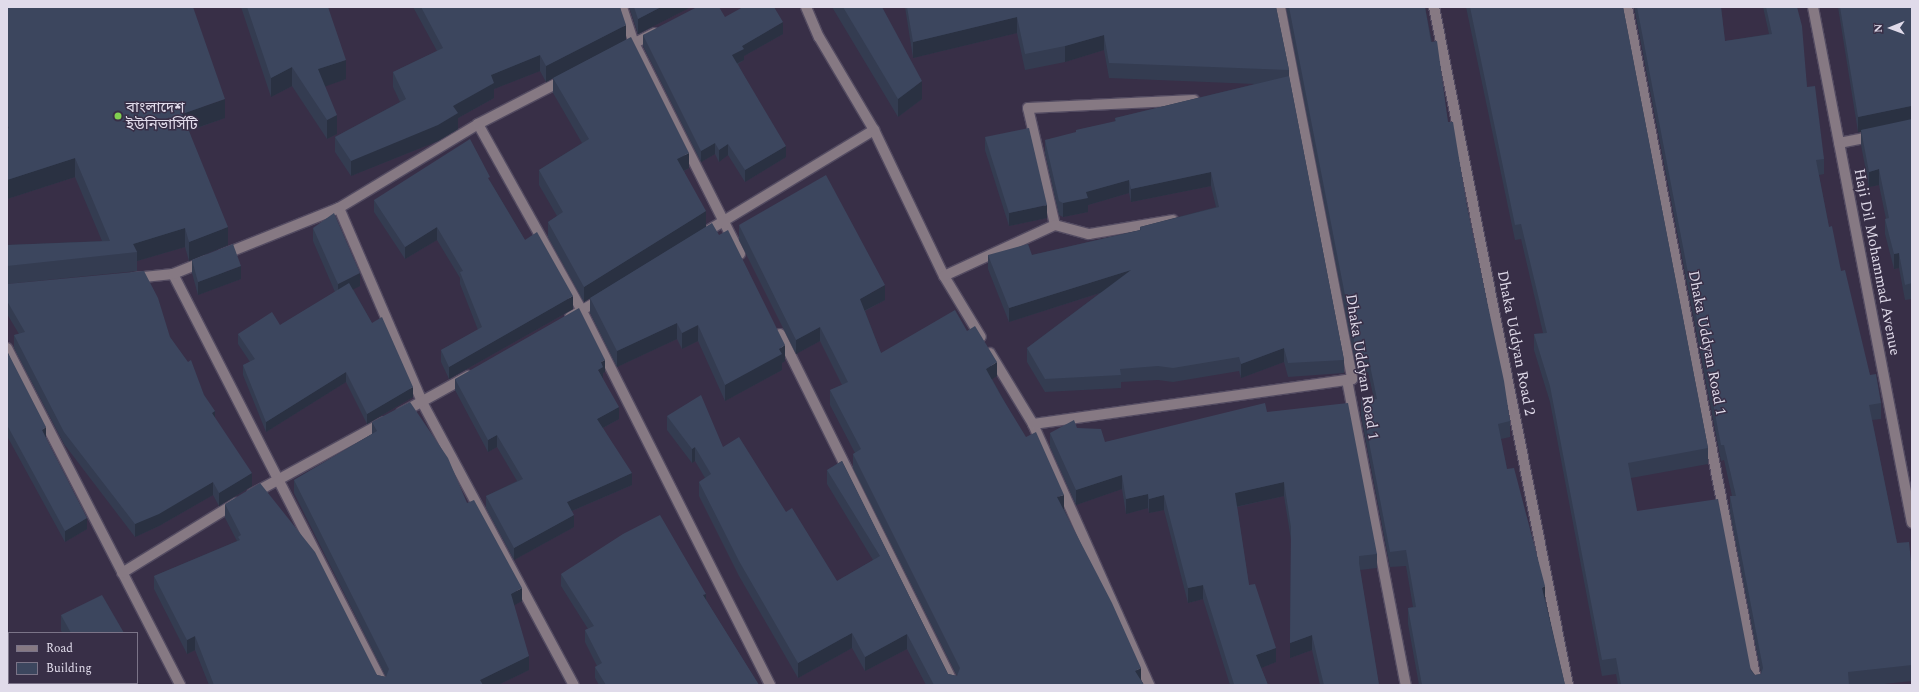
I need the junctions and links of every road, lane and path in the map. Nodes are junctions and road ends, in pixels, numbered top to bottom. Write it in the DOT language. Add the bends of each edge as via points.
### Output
graph roads {
  1 [pos="622,7"];
  2 [pos="806,7"];
  3 [pos="1280,7"];
  4 [pos="1434,7"];
  5 [pos="1626,7"];
  6 [pos="1813,7"];
  7 [pos="663,29"];
  8 [pos="634,43"];
  9 [pos="613,54"];
  10 [pos="578,73"];
  11 [pos="1201,99"];
  12 [pos="478,124"];
  13 [pos="874,130"];
  14 [pos="1883,134"];
  15 [pos="1839,143"];
  16 [pos="339,208"];
  17 [pos="1182,218"];
  18 [pos="723,221"];
  19 [pos="1055,225"];
  20 [pos="696,238"];
  21 [pos="745,264"];
  22 [pos="173,274"];
  23 [pos="944,276"];
  24 [pos="126,279"];
  25 [pos="609,294"];
  26 [pos="582,311"];
  27 [pos="773,321"];
  28 [pos="561,322"];
  29 [pos="7,348"];
  30 [pos="478,370"];
  31 [pos="1352,379"];
  32 [pos="422,402"];
  33 [pos="1033,424"];
  34 [pos="279,477"];
  35 [pos="1912,523"];
  36 [pos="122,573"];
  37 [pos="180,685"];
  38 [pos="382,685"];
  39 [pos="574,685"];
  40 [pos="770,685"];
  41 [pos="954,685"];
  42 [pos="1150,685"];
  43 [pos="1406,685"];
  44 [pos="1568,685"];
  45 [pos="1757,685"];
  1 -- 8 [label="street"];
  2 -- 13 [label="street" via="819,37"];
  3 -- 31 [label="street, Dhaka Uddyan Road 1"];
  4 -- 44 [label="street, Dhaka Uddyan Road 2"];
  5 -- 45 [label="street, Dhaka Uddyan Road 1"];
  6 -- 15 [label="street, Haji Dil Mohammad Avenue"];
  7 -- 8 [label="street"];
  8 -- 9 [label="street"];
  8 -- 18 [label="street"];
  10 -- 12 [label="street"];
  11 -- 19 [label="street" via="1178,103 1028,108"];
  12 -- 16 [label="street"];
  12 -- 26 [label="street"];
  13 -- 18 [label="street"];
  13 -- 23 [label="street"];
  14 -- 15 [label="street"];
  15 -- 35 [label="street, Haji Dil Mohammad Avenue"];
  16 -- 22 [label="street"];
  16 -- 32 [label="street"];
  17 -- 19 [label="street" via="1089,234"];
  18 -- 20 [label="street"];
  18 -- 21 [label="street"];
  19 -- 23 [label="street"];
  22 -- 24 [label="street"];
  22 -- 34 [label="street"];
  23 -- 33 [label="street"];
  25 -- 26 [label="street"];
  26 -- 28 [label="street"];
  26 -- 40 [label="street"];
  27 -- 41 [label="street"];
  29 -- 36 [label="street"];
  30 -- 32 [label="street"];
  31 -- 33 [label="street"];
  31 -- 43 [label="street, Dhaka Uddyan Road 1" via="1347,380"];
  32 -- 34 [label="street"];
  32 -- 39 [label="street"];
  33 -- 42 [label="street"];
  34 -- 36 [label="street"];
  34 -- 38 [label="street"];
  36 -- 37 [label="street"];
}
